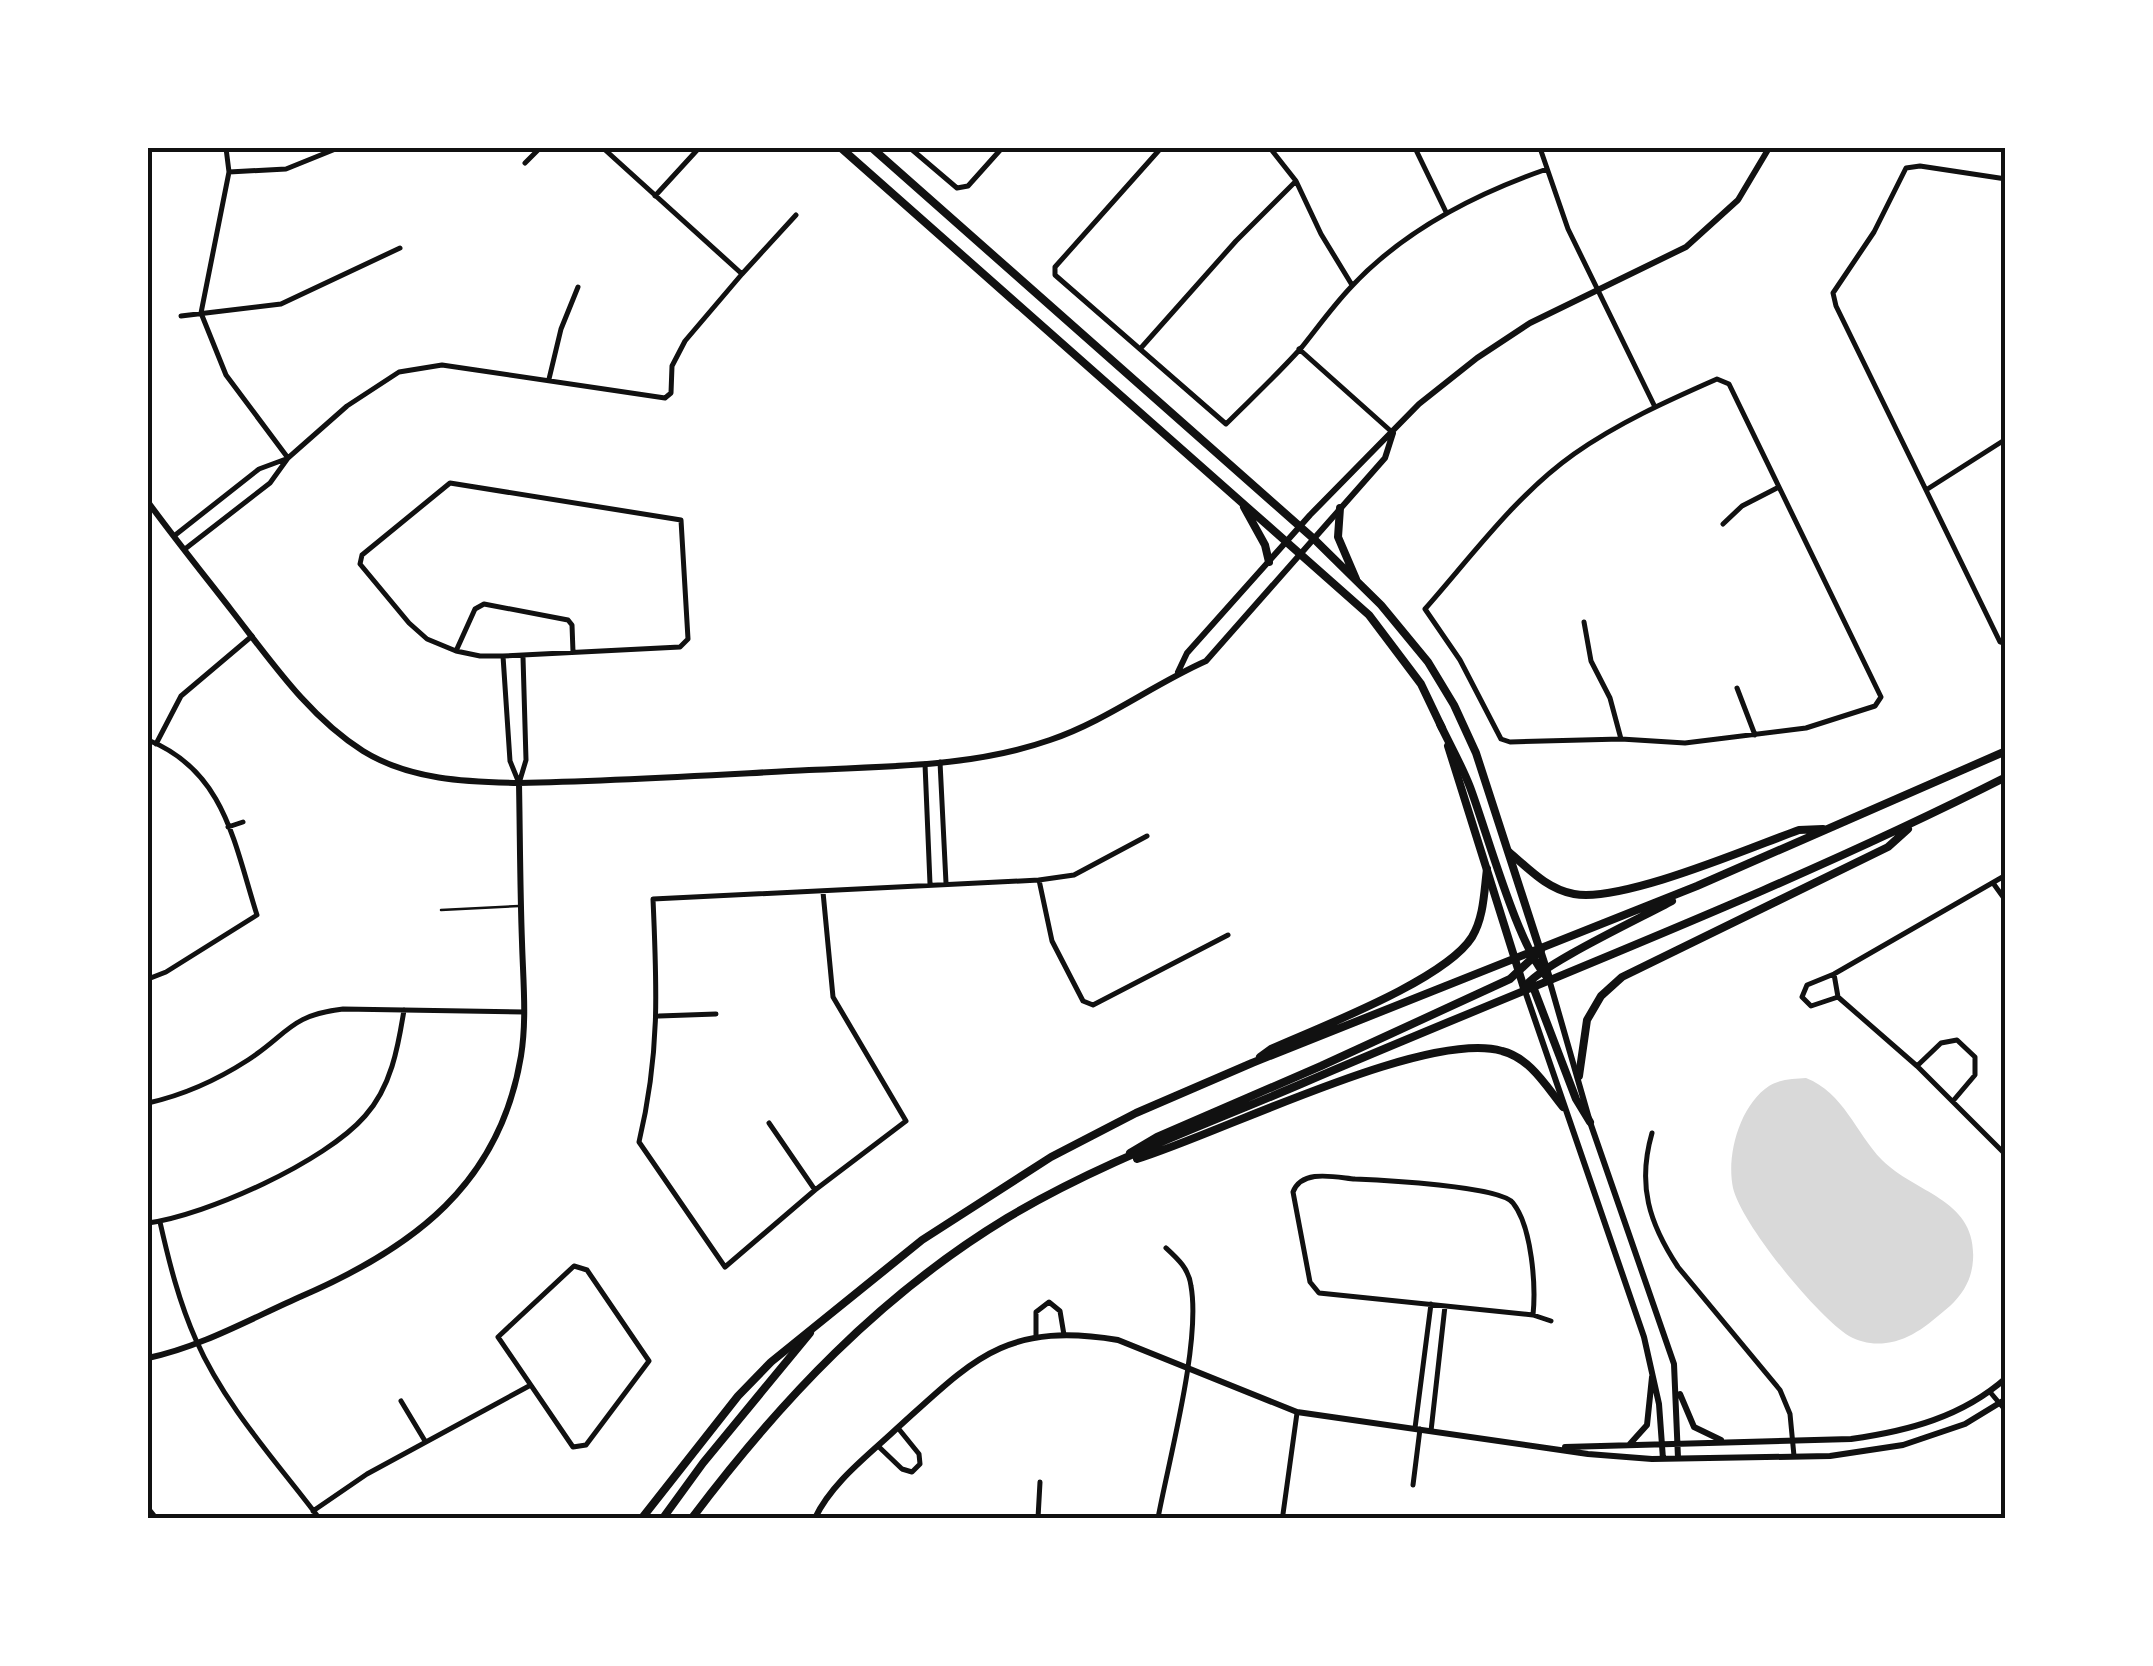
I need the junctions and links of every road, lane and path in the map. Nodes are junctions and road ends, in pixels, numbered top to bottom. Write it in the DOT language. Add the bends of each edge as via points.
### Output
graph roads {
  1 [pos="226,148"];
  2 [pos="338,148"];
  3 [pos="540,148"];
  4 [pos="602,148"];
  5 [pos="699,148"];
  6 [pos="841,148"];
  7 [pos="872,148"];
  8 [pos="910,148"];
  9 [pos="1002,148"];
  10 [pos="1161,148"];
  11 [pos="1270,148"];
  12 [pos="1415,148"];
  13 [pos="1540,148"];
  14 [pos="1770,148"];
  15 [pos="526,163"];
  16 [pos="1548,169"];
  17 [pos="229,172"];
  18 [pos="2006,179"];
  19 [pos="1296,181"];
  20 [pos="655,196"];
  21 [pos="1446,212"];
  22 [pos="796,215"];
  23 [pos="400,248"];
  24 [pos="742,274"];
  25 [pos="1352,285"];
  26 [pos="578,287"];
  27 [pos="1600,291"];
  28 [pos="201,313"];
  29 [pos="181,316"];
  30 [pos="1140,349"];
  31 [pos="1300,349"];
  32 [pos="549,378"];
  33 [pos="1655,407"];
  34 [pos="1393,434"];
  35 [pos="2006,439"];
  36 [pos="288,458"];
  37 [pos="1777,488"];
  38 [pos="1926,490"];
  39 [pos="148,502"];
  40 [pos="1242,503"];
  41 [pos="1340,508"];
  42 [pos="1723,524"];
  43 [pos="1300,527"];
  44 [pos="174,536"];
  45 [pos="1314,539"];
  46 [pos="1287,541"];
  47 [pos="185,550"];
  48 [pos="1301,553"];
  49 [pos="1268,562"];
  50 [pos="1358,583"];
  51 [pos="1584,622"];
  52 [pos="252,636"];
  53 [pos="2006,644"];
  54 [pos="456,651"];
  55 [pos="573,652"];
  56 [pos="503,656"];
  57 [pos="523,656"];
  58 [pos="1177,674"];
  59 [pos="1738,688"];
  60 [pos="1440,724"];
  61 [pos="1755,735"];
  62 [pos="148,740"];
  63 [pos="1621,740"];
  64 [pos="156,744"];
  65 [pos="2006,751"];
  66 [pos="940,762"];
  67 [pos="925,764"];
  68 [pos="2006,777"];
  69 [pos="519,783"];
  70 [pos="243,822"];
  71 [pos="1916,823"];
  72 [pos="228,827"];
  73 [pos="1832,828"];
  74 [pos="1148,836"];
  75 [pos="1510,852"];
  76 [pos="1488,869"];
  77 [pos="2006,875"];
  78 [pos="1038,880"];
  79 [pos="1992,882"];
  80 [pos="946,883"];
  81 [pos="930,884"];
  82 [pos="1697,886"];
  83 [pos="823,892"];
  84 [pos="2006,901"];
  85 [pos="520,906"];
  86 [pos="441,910"];
  87 [pos="1228,935"];
  88 [pos="1535,954"];
  89 [pos="1514,959"];
  90 [pos="1522,970"];
  91 [pos="1544,971"];
  92 [pos="1834,974"];
  93 [pos="148,979"];
  94 [pos="1550,979"];
  95 [pos="1529,984"];
  96 [pos="1838,996"];
  97 [pos="404,1010"];
  98 [pos="524,1012"];
  99 [pos="716,1014"];
  100 [pos="658,1016"];
  101 [pos="1252,1063"];
  102 [pos="1917,1066"];
  103 [pos="1578,1076"];
  104 [pos="1953,1101"];
  105 [pos="148,1103"];
  106 [pos="1563,1107"];
  107 [pos="1590,1122"];
  108 [pos="769,1124"];
  109 [pos="1652,1133"];
  110 [pos="2006,1155"];
  111 [pos="1099,1170"];
  112 [pos="815,1190"];
  113 [pos="160,1222"];
  114 [pos="148,1223"];
  115 [pos="1166,1248"];
  116 [pos="1431,1304"];
  117 [pos="1445,1306"];
  118 [pos="1533,1316"];
  119 [pos="1551,1321"];
  120 [pos="810,1334"];
  121 [pos="1064,1335"];
  122 [pos="1036,1336"];
  123 [pos="196,1342"];
  124 [pos="148,1358"];
  125 [pos="1187,1366"];
  126 [pos="1652,1366"];
  127 [pos="2006,1378"];
  128 [pos="1676,1383"];
  129 [pos="530,1386"];
  130 [pos="1990,1392"];
  131 [pos="401,1401"];
  132 [pos="2004,1405"];
  133 [pos="1297,1412"];
  134 [pos="898,1428"];
  135 [pos="1418,1429"];
  136 [pos="1431,1430"];
  137 [pos="1794,1439"];
  138 [pos="425,1441"];
  139 [pos="1726,1442"];
  140 [pos="1678,1444"];
  141 [pos="1629,1445"];
  142 [pos="878,1446"];
  143 [pos="1662,1446"];
  144 [pos="1548,1448"];
  145 [pos="1794,1456"];
  146 [pos="1678,1458"];
  147 [pos="1663,1459"];
  148 [pos="1040,1482"];
  149 [pos="1413,1485"];
  150 [pos="148,1508"];
  151 [pos="313,1510"];
  152 [pos="1283,1514"];
  153 [pos="156,1518"];
  154 [pos="318,1518"];
  155 [pos="642,1518"];
  156 [pos="663,1518"];
  157 [pos="692,1518"];
  158 [pos="816,1518"];
  159 [pos="1038,1518"];
  160 [pos="1158,1518"];
  1 -- 17 [label="street"];
  2 -- 17 [label="street" via="286,169"];
  3 -- 15 [label="street"];
  4 -- 20 [label="street"];
  5 -- 20 [label="street"];
  6 -- 40 [label="main road"];
  7 -- 43 [label="main road"];
  8 -- 9 [label="street" via="957,188 968,186"];
  10 -- 30 [label="street" via="1054,275"];
  11 -- 19 [label="street"];
  12 -- 21 [label="street"];
  13 -- 16 [label="street"];
  14 -- 27 [label="street" via="1738,200 1704,234"];
  16 -- 21 [label="street"];
  16 -- 27 [label="street" via="1568,229"];
  17 -- 28 [label="street"];
  18 -- 38 [label="street" via="1906,168 1833,293"];
  19 -- 25 [label="street"];
  19 -- 30 [label="street"];
  20 -- 24 [label="street"];
  21 -- 25 [label="street"];
  22 -- 24 [label="street"];
  23 -- 28 [label="street" via="281,304"];
  24 -- 32 [label="street" via="685,341 665,398"];
  25 -- 31 [label="street"];
  26 -- 32 [label="street"];
  27 -- 33 [label="street"];
  27 -- 34 [label="street" via="1530,323 1476,358"];
  28 -- 29 [label="street"];
  28 -- 36 [label="street" via="226,375"];
  30 -- 31 [label="street" via="1226,424"];
  31 -- 34 [label="street"];
  32 -- 36 [label="street" via="442,365 399,372"];
  33 -- 37 [label="street" via="1716,379 1729,384"];
  33 -- 63 [label="street" via="1542,480 1425,610 1501,739"];
  34 -- 41 [label="street" via="1386,458"];
  34 -- 43 [label="street"];
  35 -- 38 [label="street"];
  36 -- 44 [label="street" via="259,470"];
  36 -- 47 [label="street" via="270,484"];
  37 -- 42 [label="street"];
  37 -- 61 [label="street" via="1881,698 1875,706 1806,728"];
  38 -- 53 [label="street"];
  39 -- 44 [label="street"];
  40 -- 46 [label="main road"];
  40 -- 49 [label="main road"];
  41 -- 45 [label="street"];
  41 -- 50 [label="main road" via="1338,537"];
  43 -- 45 [label="main road"];
  43 -- 46 [label="street"];
  44 -- 47 [label="street"];
  45 -- 48 [label="street"];
  45 -- 50 [label="main road"];
  46 -- 48 [label="main road"];
  46 -- 49 [label="street"];
  47 -- 52 [label="street"];
  48 -- 58 [label="street" via="1206,660"];
  48 -- 60 [label="main road" via="1370,614 1421,684"];
  49 -- 58 [label="street" via="1187,653"];
  50 -- 75 [label="main road" via="1428,662 1454,705"];
  51 -- 63 [label="street"];
  52 -- 64 [label="street" via="180,696"];
  52 -- 69 [label="street" via="325,722 366,752 453,782"];
  54 -- 55 [label="street" via="475,609 484,604 568,620"];
  54 -- 55 [label="street" via="409,623 360,564 362,554 450,484 682,520 688,639 680,647"];
  54 -- 56 [label="street"];
  55 -- 57 [label="street"];
  56 -- 57 [label="street"];
  56 -- 69 [label="street" via="510,762"];
  57 -- 69 [label="street" via="526,760"];
  58 -- 66 [label="street" via="1052,740"];
  59 -- 61 [label="street"];
  60 -- 76 [label="main road"];
  60 -- 88 [label="main road"];
  61 -- 63 [label="street" via="1685,743"];
  62 -- 64 [label="street"];
  64 -- 72 [label="street" via="210,785"];
  65 -- 73 [label="main road"];
  66 -- 67 [label="street"];
  66 -- 80 [label="street"];
  67 -- 69 [label="street"];
  67 -- 81 [label="street"];
  68 -- 71 [label="main road"];
  69 -- 85 [label="street"];
  70 -- 72 [label="street"];
  71 -- 94 [label="main road"];
  71 -- 103 [label="main road" via="1888,847 1610,986 1586,1020"];
  72 -- 93 [label="street" via="257,915"];
  73 -- 75 [label="main road" via="1799,830 1622,891 1585,895 1541,880"];
  73 -- 82 [label="main road"];
  74 -- 78 [label="street" via="1074,875"];
  75 -- 88 [label="main road"];
  76 -- 89 [label="main road"];
  76 -- 101 [label="main road" via="1474,934 1446,962"];
  77 -- 79 [label="street"];
  78 -- 80 [label="street"];
  78 -- 87 [label="street" via="1052,941 1082,1002 1093,1005"];
  79 -- 84 [label="street"];
  79 -- 92 [label="street"];
  80 -- 81 [label="street"];
  81 -- 83 [label="street"];
  82 -- 88 [label="main road"];
  82 -- 91 [label="main road"];
  83 -- 100 [label="street" via="653,899"];
  83 -- 112 [label="street" via="833,997 906,1121"];
  85 -- 86 [label="lane"];
  85 -- 98 [label="street"];
  88 -- 89 [label="main road"];
  88 -- 90 [label="main road"];
  88 -- 91 [label="main road"];
  89 -- 90 [label="main road"];
  89 -- 101 [label="main road"];
  90 -- 95 [label="main road"];
  90 -- 111 [label="main road" via="1157,1137"];
  91 -- 94 [label="main road"];
  91 -- 95 [label="main road"];
  92 -- 96 [label="street"];
  92 -- 96 [label="street" via="1808,985 1802,997 1811,1006"];
  94 -- 95 [label="main road"];
  94 -- 103 [label="street"];
  95 -- 106 [label="street"];
  95 -- 107 [label="main road"];
  95 -- 111 [label="main road"];
  96 -- 102 [label="street"];
  97 -- 98 [label="street"];
  97 -- 105 [label="street" via="314,1012 222,1076"];
  97 -- 113 [label="street" via="380,1094 348,1133 226,1202"];
  98 -- 123 [label="street" via="509,1103 474,1171 440,1212 360,1270"];
  99 -- 100 [label="street"];
  100 -- 112 [label="street" via="639,1142 724,1267"];
  101 -- 120 [label="main road" via="1095,1132 1010,1181 922,1240"];
  102 -- 104 [label="street"];
  102 -- 104 [label="street" via="1941,1042 1957,1040 1975,1057 1974,1075"];
  103 -- 107 [label="street"];
  104 -- 110 [label="street"];
  106 -- 111 [label="main road" via="1515,1055 1480,1047 1437,1052"];
  106 -- 126 [label="street"];
  107 -- 128 [label="street" via="1665,1333"];
  108 -- 112 [label="street"];
  109 -- 137 [label="street" via="1644,1192 1665,1247 1780,1390"];
  111 -- 157 [label="main road" via="1006,1219 863,1324 760,1432"];
  113 -- 114 [label="street"];
  113 -- 123 [label="street"];
  115 -- 125 [label="street" via="1191,1282"];
  116 -- 117 [label="street"];
  116 -- 118 [label="street" via="1319,1293 1310,1282 1296,1183 1305,1177 1346,1178 1500,1194 1513,1202 1529,1244"];
  116 -- 135 [label="street"];
  117 -- 118 [label="street"];
  117 -- 136 [label="street"];
  118 -- 119 [label="street"];
  120 -- 155 [label="main road" via="738,1396"];
  120 -- 156 [label="main road"];
  121 -- 122 [label="street"];
  121 -- 122 [label="street" via="1060,1311 1048,1302 1036,1312"];
  121 -- 125 [label="street" via="1118,1340"];
  122 -- 134 [label="street" via="988,1352"];
  123 -- 124 [label="street"];
  123 -- 151 [label="street" via="254,1438"];
  125 -- 133 [label="street"];
  125 -- 160 [label="street"];
  126 -- 141 [label="street" via="1647,1425"];
  126 -- 143 [label="street"];
  127 -- 130 [label="street"];
  128 -- 139 [label="street" via="1694,1427"];
  128 -- 140 [label="street"];
  129 -- 129 [label="street" via="573,1448 586,1445 649,1361 587,1270 574,1266 498,1337"];
  129 -- 138 [label="street"];
  130 -- 132 [label="street"];
  130 -- 137 [label="street" via="1956,1412 1896,1432"];
  131 -- 138 [label="street"];
  132 -- 145 [label="street" via="1903,1446"];
  133 -- 135 [label="street"];
  133 -- 152 [label="street"];
  134 -- 142 [label="street"];
  134 -- 142 [label="street" via="919,1454 912,1472"];
  135 -- 136 [label="street"];
  135 -- 149 [label="street"];
  136 -- 144 [label="street"];
  137 -- 139 [label="street"];
  137 -- 145 [label="street"];
  138 -- 151 [label="street"];
  139 -- 140 [label="street"];
  140 -- 143 [label="street"];
  140 -- 146 [label="street"];
  141 -- 143 [label="street"];
  141 -- 144 [label="street"];
  142 -- 158 [label="street" via="841,1481"];
  143 -- 147 [label="street"];
  144 -- 147 [label="street"];
  145 -- 146 [label="street"];
  146 -- 147 [label="street"];
  148 -- 159 [label="street"];
  150 -- 153 [label="street"];
  151 -- 154 [label="street"];
}
